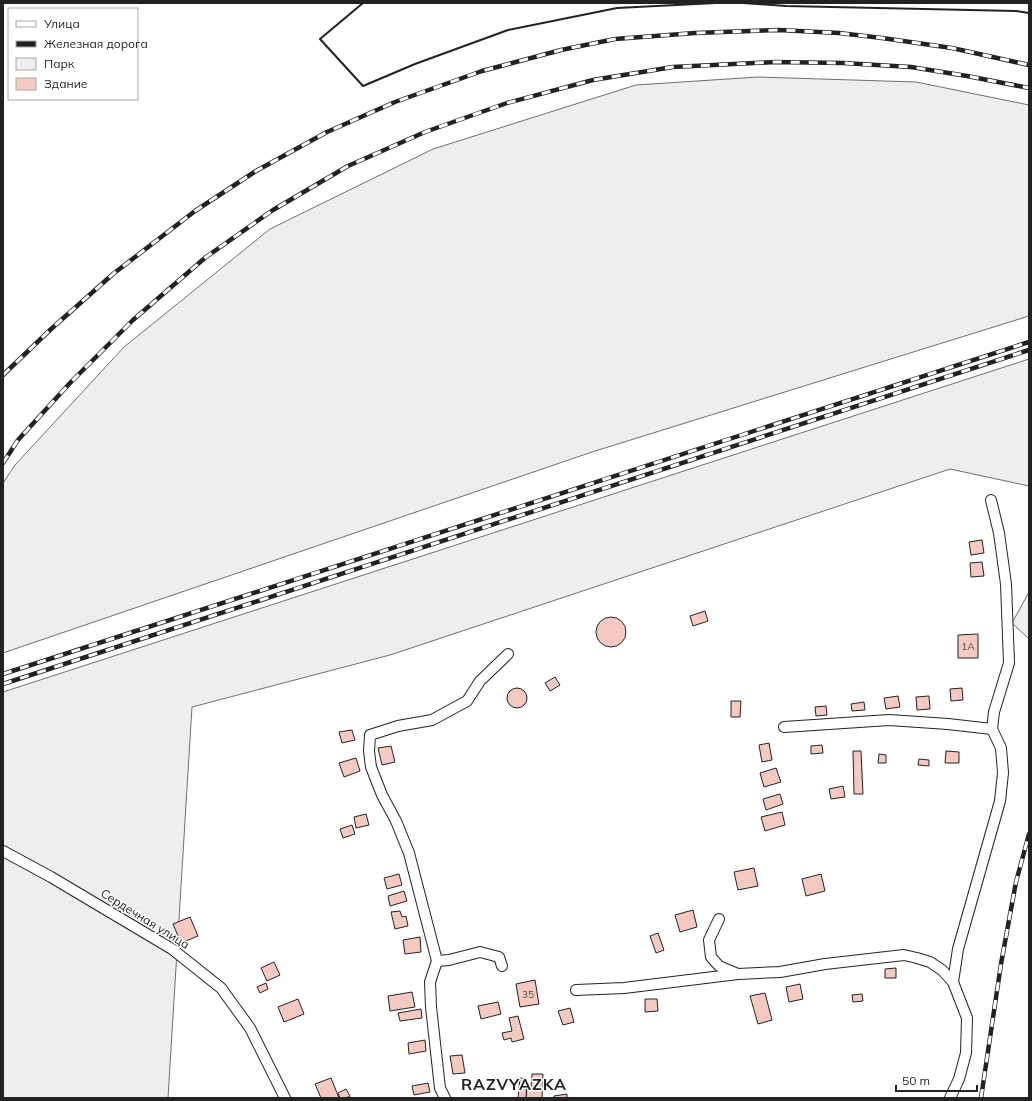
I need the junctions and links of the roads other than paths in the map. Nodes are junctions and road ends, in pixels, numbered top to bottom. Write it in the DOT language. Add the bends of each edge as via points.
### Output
graph roads {
  1 [pos="991,500"];
  2 [pos="508,654"];
  3 [pos="784,727"];
  4 [pos="992,729"];
  5 [pos="3,851"];
  6 [pos="719,919"];
  7 [pos="437,961"];
  8 [pos="502,966"];
  9 [pos="738,974"];
  10 [pos="953,982"];
  11 [pos="576,990"];
  12 [pos="285,1098"];
  13 [pos="445,1098"];
  14 [pos="950,1098"];
  1 -- 4 [label="street" via="999,533 1006,584 1009,663 994,712"];
  2 -- 7 [label="street" via="480,681 467,701 432,720 398,726 370,735 371,767 409,854"];
  3 -- 4 [label="street" via="889,720"];
  4 -- 10 [label="street" via="1001,748 1004,773 1000,801 958,949"];
  5 -- 12 [label="street, Сердечная улица" via="172,949 221,988 250,1028"];
  6 -- 9 [label="street" via="709,940 711,957 719,966"];
  7 -- 8 [label="street" via="480,952 499,957"];
  7 -- 13 [label="street" via="430,982 431,1008 440,1088"];
  9 -- 10 [label="street" via="780,972 904,955 930,962"];
  9 -- 11 [label="street" via="624,988"];
  10 -- 14 [label="street" via="967,1018 967,1025 966,1053"];
}
